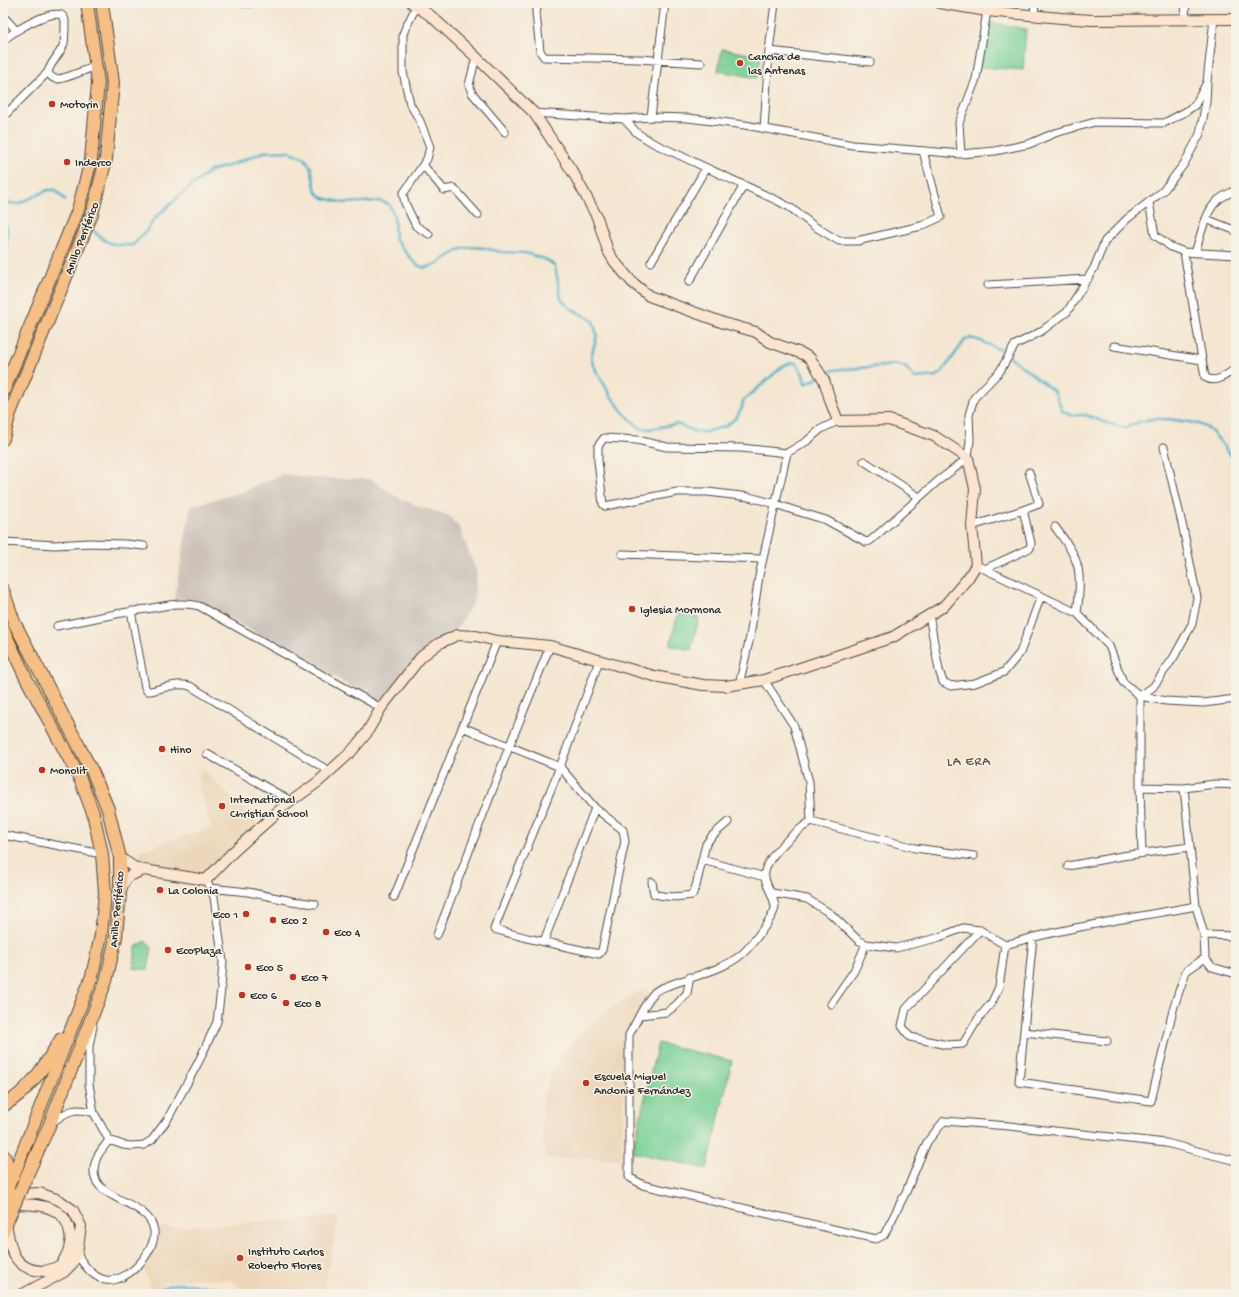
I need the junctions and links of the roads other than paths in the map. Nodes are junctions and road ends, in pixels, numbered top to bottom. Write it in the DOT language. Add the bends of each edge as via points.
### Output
graph roads {
  1 [pos="87,3"];
  2 [pos="102,3"];
  3 [pos="244,3"];
  4 [pos="251,3"];
  5 [pos="538,3"];
  6 [pos="652,3"];
  7 [pos="665,3"];
  8 [pos="775,3"];
  9 [pos="939,3"];
  10 [pos="1034,3"];
  11 [pos="1186,3"];
  12 [pos="414,5"];
  13 [pos="63,8"];
  14 [pos="41,9"];
  15 [pos="987,11"];
  16 [pos="3,16"];
  17 [pos="1034,16"];
  18 [pos="1185,18"];
  19 [pos="1214,19"];
  20 [pos="1236,19"];
  21 [pos="15,29"];
  22 [pos="3,41"];
  23 [pos="770,51"];
  24 [pos="476,57"];
  25 [pos="658,60"];
  26 [pos="870,62"];
  27 [pos="701,63"];
  28 [pos="96,66"];
  29 [pos="48,72"];
  30 [pos="1207,82"];
  31 [pos="534,113"];
  32 [pos="3,117"];
  33 [pos="651,117"];
  34 [pos="624,120"];
  35 [pos="764,128"];
  36 [pos="505,132"];
  37 [pos="923,151"];
  38 [pos="961,154"];
  39 [pos="423,165"];
  40 [pos="706,168"];
  41 [pos="744,185"];
  42 [pos="1236,190"];
  43 [pos="1149,202"];
  44 [pos="478,215"];
  45 [pos="1206,219"];
  46 [pos="1234,230"];
  47 [pos="429,234"];
  48 [pos="1184,252"];
  49 [pos="1195,253"];
  50 [pos="1236,255"];
  51 [pos="651,262"];
  52 [pos="1088,279"];
  53 [pos="690,282"];
  54 [pos="988,285"];
  55 [pos="1114,346"];
  56 [pos="1202,360"];
  57 [pos="1236,369"];
  58 [pos="3,392"];
  59 [pos="838,421"];
  60 [pos="3,439"];
  61 [pos="1164,447"];
  62 [pos="787,453"];
  63 [pos="968,458"];
  64 [pos="864,461"];
  65 [pos="1029,472"];
  66 [pos="919,498"];
  67 [pos="776,504"];
  68 [pos="1023,510"];
  69 [pos="972,526"];
  70 [pos="1055,527"];
  71 [pos="3,542"];
  72 [pos="144,546"];
  73 [pos="622,554"];
  74 [pos="762,559"];
  75 [pos="981,567"];
  76 [pos="3,590"];
  77 [pos="1041,596"];
  78 [pos="131,611"];
  79 [pos="1078,613"];
  80 [pos="929,615"];
  81 [pos="56,626"];
  82 [pos="3,629"];
  83 [pos="497,641"];
  84 [pos="550,646"];
  85 [pos="599,661"];
  86 [pos="764,680"];
  87 [pos="739,685"];
  88 [pos="1140,696"];
  89 [pos="1236,698"];
  90 [pos="381,708"];
  91 [pos="462,727"];
  92 [pos="509,747"];
  93 [pos="207,754"];
  94 [pos="560,767"];
  95 [pos="329,771"];
  96 [pos="1236,785"];
  97 [pos="1140,787"];
  98 [pos="1184,788"];
  99 [pos="291,801"];
  100 [pos="595,808"];
  101 [pos="812,821"];
  102 [pos="728,822"];
  103 [pos="3,835"];
  104 [pos="1190,847"];
  105 [pos="1142,853"];
  106 [pos="102,854"];
  107 [pos="974,856"];
  108 [pos="120,858"];
  109 [pos="702,860"];
  110 [pos="1068,866"];
  111 [pos="144,870"];
  112 [pos="765,877"];
  113 [pos="652,882"];
  114 [pos="208,884"];
  115 [pos="772,893"];
  116 [pos="120,894"];
  117 [pos="394,897"];
  118 [pos="315,904"];
  119 [pos="1196,906"];
  120 [pos="980,930"];
  121 [pos="436,935"];
  122 [pos="1204,935"];
  123 [pos="1236,936"];
  124 [pos="1033,937"];
  125 [pos="544,941"];
  126 [pos="866,944"];
  127 [pos="1005,945"];
  128 [pos="1205,958"];
  129 [pos="1236,974"];
  130 [pos="690,977"];
  131 [pos="831,1004"];
  132 [pos="96,1008"];
  133 [pos="78,1013"];
  134 [pos="640,1015"];
  135 [pos="1024,1032"];
  136 [pos="1107,1041"];
  137 [pos="3,1106"];
  138 [pos="94,1113"];
  139 [pos="49,1126"];
  140 [pos="110,1140"];
  141 [pos="3,1155"];
  142 [pos="1236,1161"];
  143 [pos="7,1190"];
  144 [pos="3,1202"];
  145 [pos="3,1206"];
  146 [pos="6,1224"];
  147 [pos="77,1254"];
  148 [pos="23,1294"];
  1 -- 28 [label="highway, Anillo Periférico"];
  2 -- 60 [label="highway, Anillo Periférico" via="114,83 106,159 92,214 10,412"];
  3 -- 4 [label="street"];
  5 -- 25 [label="street" via="536,12 540,51 544,57"];
  6 -- 7 [label="street"];
  7 -- 25 [label="street"];
  8 -- 23 [label="street"];
  9 -- 15 [label="street"];
  10 -- 17 [label="street"];
  11 -- 18 [label="street"];
  12 -- 24 [label="street" via="431,16"];
  12 -- 39 [label="street" via="403,34 403,72 410,104 430,147"];
  13 -- 29 [label="street" via="64,44"];
  14 -- 21 [label="street"];
  15 -- 17 [label="street"];
  15 -- 38 [label="street" via="976,79 959,123"];
  16 -- 21 [label="street"];
  17 -- 18 [label="street" via="1092,20"];
  18 -- 19 [label="street"];
  19 -- 20 [label="street"];
  19 -- 30 [label="street"];
  21 -- 22 [label="street"];
  23 -- 26 [label="street"];
  23 -- 35 [label="street"];
  24 -- 31 [label="street"];
  24 -- 36 [label="street" via="469,85 472,93"];
  25 -- 27 [label="street"];
  25 -- 33 [label="street"];
  28 -- 29 [label="street" via="56,79 50,77"];
  28 -- 58 [label="highway, Anillo Periférico" via="98,83 90,160 78,210"];
  29 -- 32 [label="street"];
  30 -- 38 [label="street" via="1195,105 1164,123 1095,122 1055,133 1029,144"];
  30 -- 43 [label="street" via="1200,134 1184,164 1163,191"];
  31 -- 34 [label="street"];
  31 -- 59 [label="street" via="584,192 597,217 608,251 632,282 649,296 756,332 770,342 810,358 824,380"];
  33 -- 34 [label="street"];
  33 -- 35 [label="street" via="688,118"];
  34 -- 40 [label="street" via="637,133 653,143"];
  35 -- 37 [label="street" via="853,145"];
  37 -- 38 [label="street"];
  37 -- 41 [label="street" via="941,217 921,226 857,241 839,241 814,226 792,208"];
  39 -- 44 [label="street" via="444,190 454,188"];
  39 -- 47 [label="street" via="403,194 404,203 416,226"];
  40 -- 41 [label="street"];
  40 -- 51 [label="street"];
  41 -- 53 [label="street"];
  42 -- 45 [label="street" via="1217,200"];
  43 -- 48 [label="street" via="1155,235"];
  43 -- 52 [label="street" via="1105,241"];
  45 -- 46 [label="street"];
  45 -- 49 [label="street"];
  48 -- 49 [label="street"];
  48 -- 56 [label="street"];
  49 -- 50 [label="street"];
  52 -- 54 [label="street"];
  52 -- 63 [label="street" via="1067,312 1040,332 1015,345 1000,371 974,398 969,415"];
  55 -- 56 [label="street"];
  56 -- 57 [label="street" via="1205,377 1210,381 1215,381"];
  59 -- 62 [label="street" via="821,429"];
  59 -- 63 [label="street" via="889,420 934,436"];
  61 -- 88 [label="street" via="1197,598 1192,624 1174,657 1153,687"];
  62 -- 67 [label="street"];
  62 -- 67 [label="street" via="741,448 668,447 637,440 604,438 598,446 605,506 677,492 708,492 749,497"];
  63 -- 66 [label="street"];
  63 -- 69 [label="street" via="975,489"];
  64 -- 66 [label="street"];
  65 -- 68 [label="street" via="1039,504"];
  66 -- 67 [label="street" via="866,542 826,520"];
  67 -- 74 [label="street"];
  68 -- 69 [label="street"];
  68 -- 75 [label="street" via="1030,548"];
  69 -- 75 [label="street"];
  70 -- 79 [label="street" via="1078,564"];
  71 -- 72 [label="street" via="55,545 89,542"];
  73 -- 74 [label="street"];
  74 -- 87 [label="street" via="750,638"];
  75 -- 77 [label="street"];
  75 -- 80 [label="street" via="944,606"];
  76 -- 108 [label="highway, Anillo Periférico" via="14,622 93,773 108,809"];
  77 -- 79 [label="street"];
  77 -- 80 [label="street" via="1020,653 1004,672 975,683 951,686 942,682"];
  78 -- 81 [label="street"];
  78 -- 90 [label="street" via="180,603 199,606"];
  78 -- 95 [label="street" via="147,691 185,684 190,686"];
  79 -- 88 [label="street" via="1109,646 1123,682"];
  80 -- 86 [label="street" via="893,637"];
  82 -- 106 [label="highway, Anillo Periférico" via="80,779 93,813"];
  83 -- 84 [label="street"];
  83 -- 90 [label="street" via="457,635 438,644 420,657"];
  83 -- 91 [label="street"];
  84 -- 85 [label="street"];
  84 -- 92 [label="street"];
  85 -- 87 [label="street" via="654,676 703,685"];
  85 -- 94 [label="street"];
  86 -- 87 [label="street"];
  86 -- 101 [label="street" via="794,726 809,782"];
  88 -- 89 [label="street" via="1166,701 1204,703"];
  88 -- 97 [label="street"];
  90 -- 95 [label="street" via="366,734 351,752"];
  91 -- 92 [label="street"];
  91 -- 117 [label="street"];
  92 -- 94 [label="street"];
  92 -- 121 [label="street"];
  93 -- 99 [label="street"];
  94 -- 100 [label="street"];
  94 -- 125 [label="street" via="494,929"];
  95 -- 99 [label="street"];
  96 -- 98 [label="street" via="1214,784"];
  97 -- 98 [label="street"];
  97 -- 105 [label="street"];
  98 -- 104 [label="street"];
  99 -- 114 [label="street" via="233,852"];
  100 -- 125 [label="street"];
  100 -- 125 [label="street" via="623,830 625,841 602,950 598,954"];
  101 -- 107 [label="street" via="915,848"];
  101 -- 112 [label="street" via="793,834 768,862"];
  102 -- 109 [label="street" via="706,844"];
  103 -- 106 [label="street"];
  104 -- 105 [label="street"];
  104 -- 119 [label="street"];
  105 -- 110 [label="street"];
  106 -- 133 [label="highway, Anillo Periférico" via="105,893 101,935 92,976"];
  108 -- 111 [label="street"];
  108 -- 116 [label="highway, Anillo Periférico"];
  109 -- 112 [label="street"];
  109 -- 113 [label="street" via="692,895 667,897 654,894"];
  111 -- 114 [label="street"];
  111 -- 116 [label="street" via="124,881"];
  112 -- 115 [label="street"];
  114 -- 118 [label="street"];
  114 -- 140 [label="street" via="214,898 223,962 217,1022 167,1120 152,1140 144,1145 132,1146"];
  115 -- 126 [label="street" via="807,899 831,914 858,940"];
  115 -- 130 [label="street" via="775,908 769,921 748,949 731,963"];
  116 -- 132 [label="highway, Anillo Periférico" via="116,937 106,981"];
  119 -- 122 [label="street"];
  119 -- 124 [label="street"];
  120 -- 126 [label="street" via="964,928 938,938 896,948"];
  120 -- 127 [label="street"];
  120 -- 127 [label="street" via="906,1009 902,1026 910,1037 947,1045 963,1044 1000,987"];
  122 -- 123 [label="street"];
  122 -- 128 [label="street"];
  124 -- 127 [label="street"];
  124 -- 135 [label="street"];
  126 -- 131 [label="street" via="854,971"];
  128 -- 129 [label="street" via="1212,967"];
  128 -- 135 [label="street" via="1186,971 1174,1006 1151,1101 1019,1082"];
  130 -- 134 [label="street" via="654,992"];
  130 -- 134 [label="street" via="687,993 667,1012"];
  132 -- 138 [label="street" via="89,1046 89,1084"];
  132 -- 139 [label="highway, Anillo Periférico"];
  133 -- 137 [label="highway" via="41,1071 18,1097"];
  133 -- 143 [label="highway, Anillo Periférico"];
  134 -- 142 [label="street" via="630,1035 629,1177 643,1185 876,1239 884,1234 906,1192 927,1142 944,1121 1166,1143"];
  135 -- 136 [label="street"];
  138 -- 139 [label="street" via="72,1110"];
  138 -- 140 [label="street"];
  139 -- 146 [label="highway, Anillo Periférico, bridge"];
  140 -- 147 [label="street" via="96,1159 98,1184 103,1190 148,1218 154,1231 152,1243 138,1266 117,1279 105,1280 93,1274 84,1266"];
  141 -- 143 [label="highway" via="6,1160"];
  143 -- 144 [label="highway, Anillo Periférico, bridge"];
  143 -- 147 [label="street" via="39,1193 59,1200 72,1210 81,1226"];
  145 -- 146 [label="street" via="26,1204 49,1208 62,1214 70,1229 69,1250 61,1264 45,1271 30,1270 18,1262 10,1244"];
  147 -- 148 [label="street" via="64,1272"];
}
